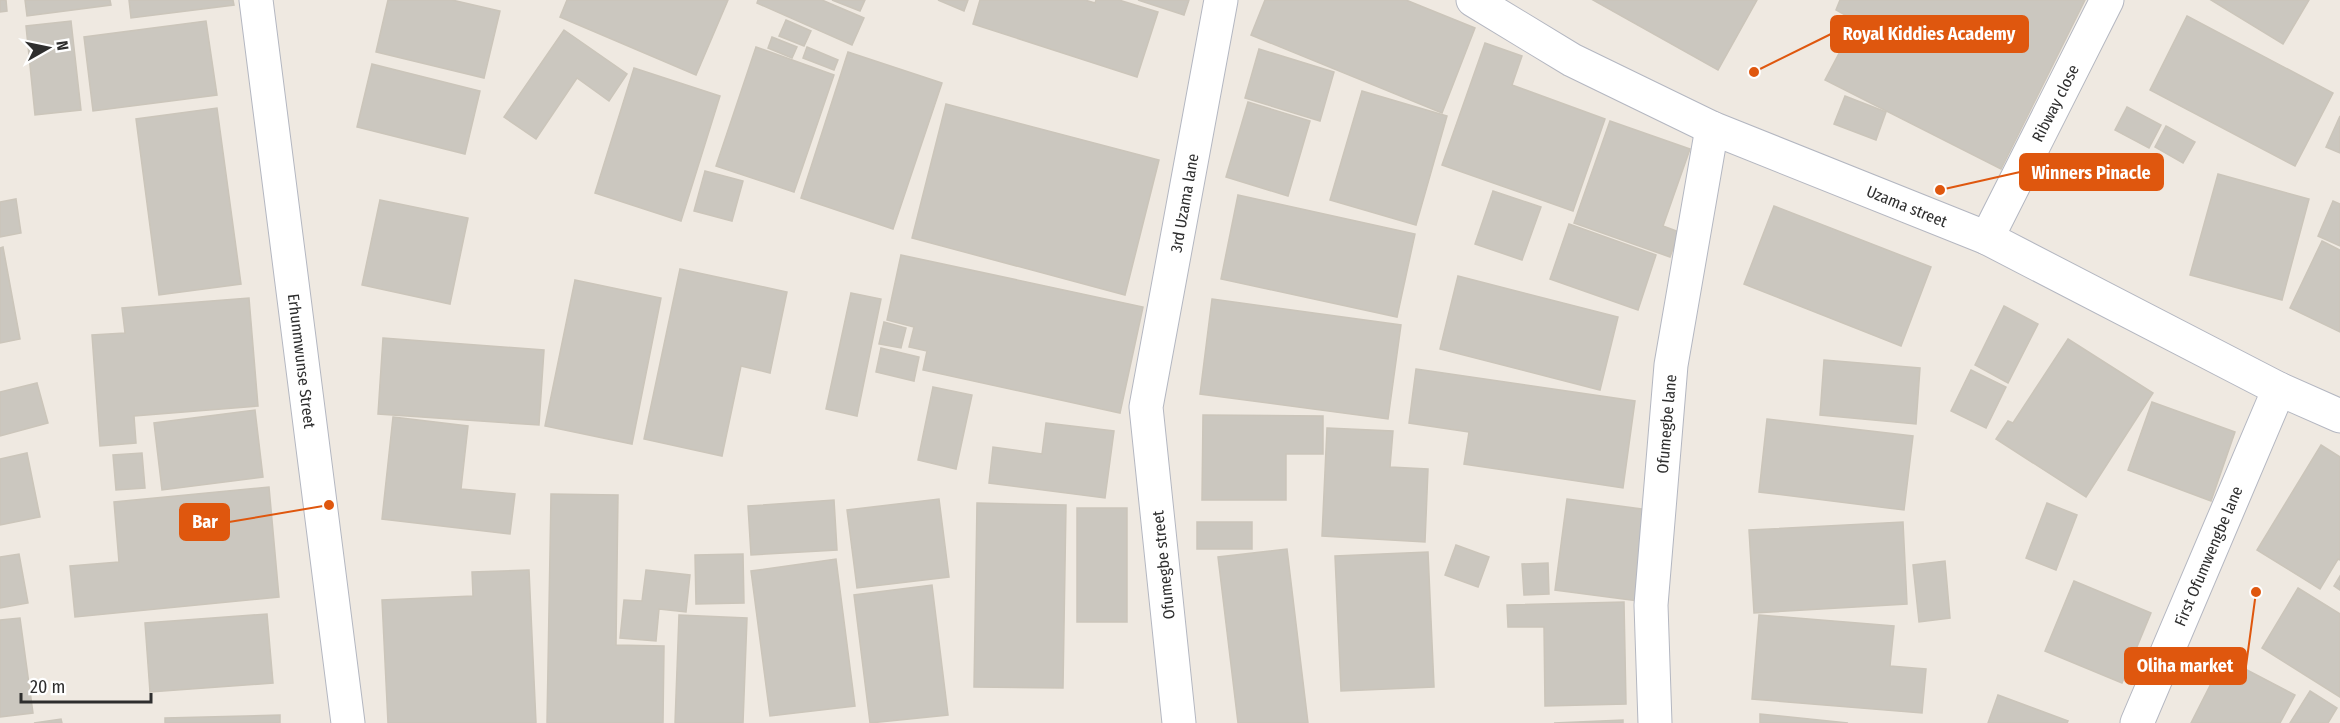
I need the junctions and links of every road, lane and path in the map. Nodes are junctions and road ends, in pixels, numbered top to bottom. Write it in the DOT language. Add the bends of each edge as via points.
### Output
graph roads {
  1 [pos="256,0"];
  2 [pos="1221,0"];
  3 [pos="1473,0"];
  4 [pos="2107,0"];
  5 [pos="1712,128"];
  6 [pos="1987,238"];
  7 [pos="2278,389"];
  8 [pos="1146,407"];
  9 [pos="2340,416"];
  10 [pos="348,723"];
  11 [pos="1179,723"];
  12 [pos="1654,723"];
  13 [pos="2137,723"];
  1 -- 10 [label="street, Erhunmwunse Street"];
  2 -- 8 [label="street, 3rd Uzama lane"];
  3 -- 5 [label="street, Uzama street" via="1572,60"];
  4 -- 6 [label="street, Ribway close"];
  5 -- 6 [label="street, Uzama street"];
  5 -- 12 [label="street, Ofumegbe lane" via="1671,365 1652,605"];
  6 -- 7 [label="street, Uzama street"];
  7 -- 9 [label="street, Uzama street"];
  7 -- 13 [label="street, First Ofumwengbe lane"];
  8 -- 11 [label="street, Ofumegbe street"];
}
